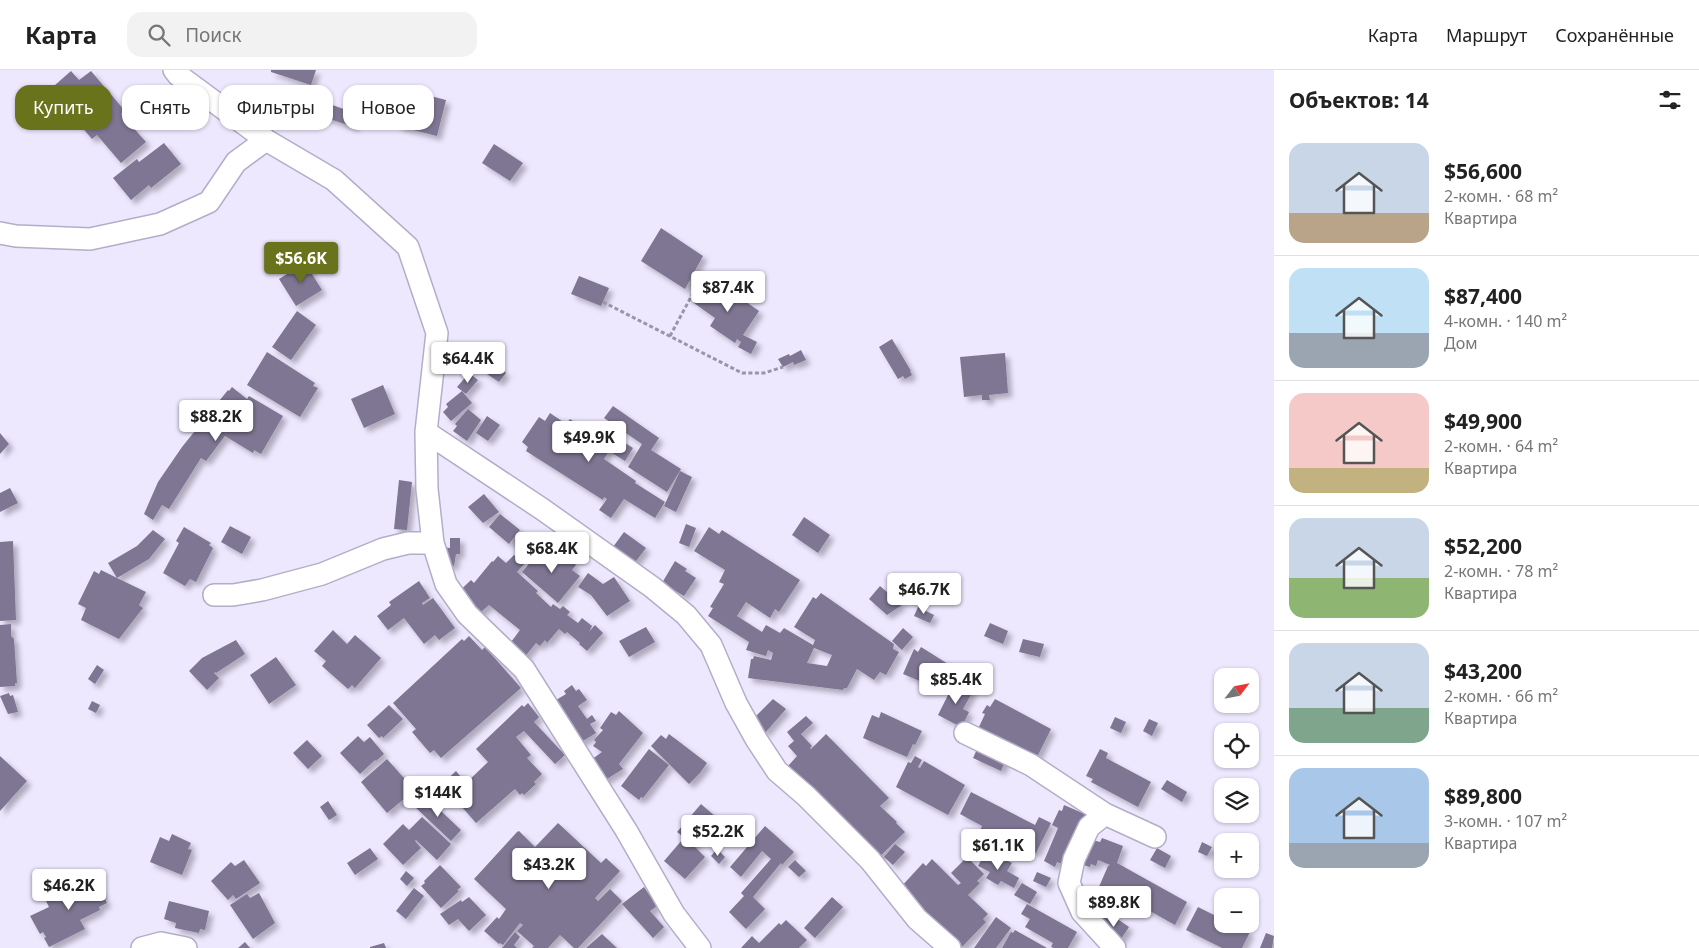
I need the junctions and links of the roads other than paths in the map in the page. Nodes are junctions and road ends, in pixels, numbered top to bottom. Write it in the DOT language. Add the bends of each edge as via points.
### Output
graph roads {
  1 [pos="174,70"];
  2 [pos="266,140"];
  3 [pos="0,233"];
  4 [pos="426,432"];
  5 [pos="434,543"];
  6 [pos="214,595"];
  7 [pos="965,732"];
  8 [pos="1105,814"];
  9 [pos="1155,837"];
  10 [pos="142,948"];
  11 [pos="186,948"];
  12 [pos="700,948"];
  13 [pos="950,948"];
  14 [pos="1115,948"];
  1 -- 2 [label="street"];
  2 -- 3 [label="street" via="236,162 209,202 160,224 90,239"];
  2 -- 4 [label="street" via="334,180 408,247 437,333"];
  4 -- 5 [label="street" via="427,489"];
  4 -- 13 [label="street" via="542,509 686,615 711,645 736,703 777,770 870,860 918,918"];
  5 -- 6 [label="street" via="408,543 383,549 322,574 262,590"];
  5 -- 12 [label="street" via="446,584 467,614 524,669 626,830 674,914"];
  7 -- 8 [label="street" via="1032,765"];
  8 -- 9 [label="street"];
  8 -- 14 [label="street" via="1089,827 1074,859 1069,884 1082,912"];
  10 -- 11 [label="street" via="161,943"];
}
